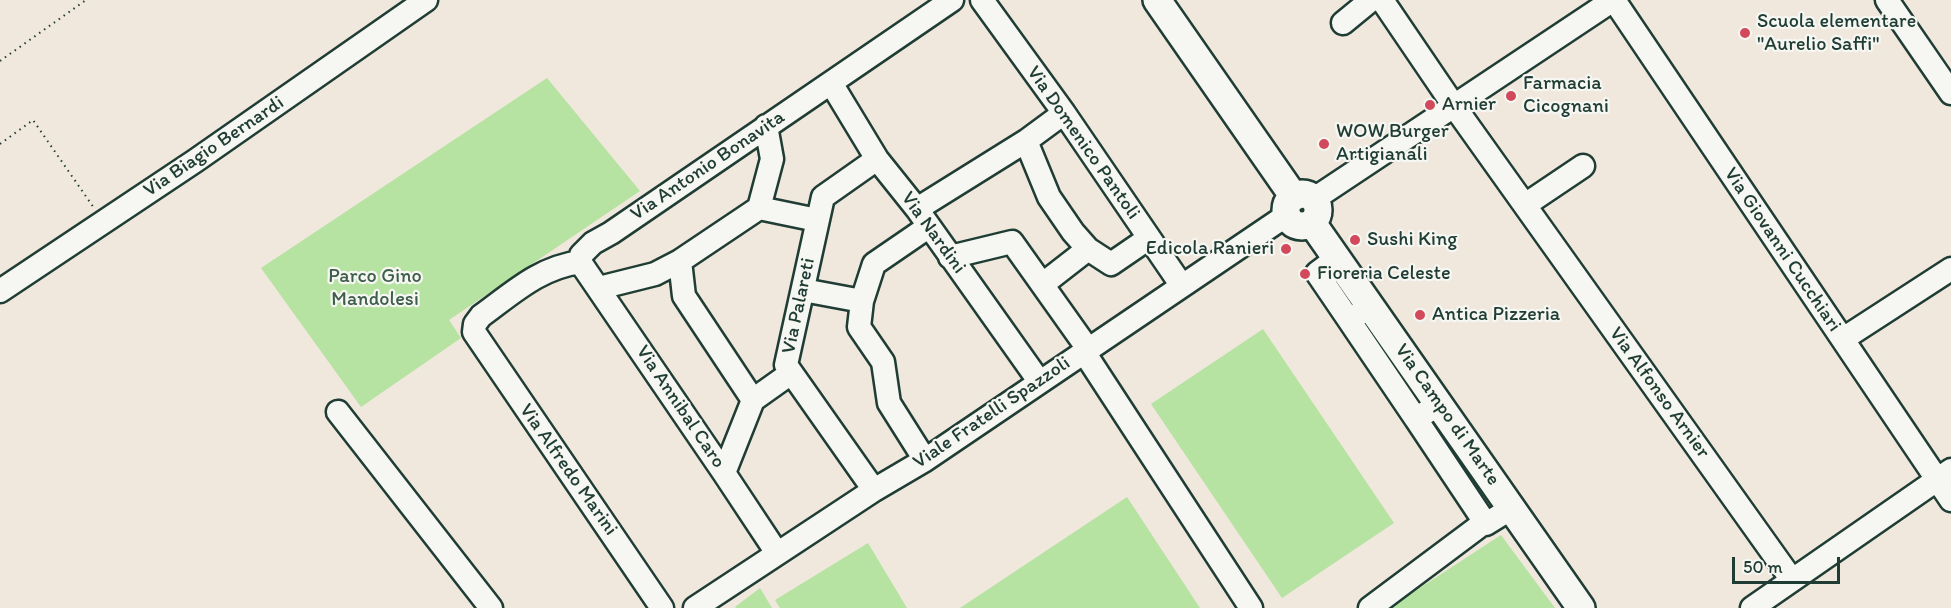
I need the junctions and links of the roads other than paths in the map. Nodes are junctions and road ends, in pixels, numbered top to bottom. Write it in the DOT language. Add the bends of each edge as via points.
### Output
graph roads {
  1 [pos="426,0"];
  2 [pos="952,0"];
  3 [pos="982,0"];
  4 [pos="1157,0"];
  5 [pos="1371,0"];
  6 [pos="1382,0"];
  7 [pos="1613,0"];
  8 [pos="1887,0"];
  9 [pos="1343,23"];
  10 [pos="831,83"];
  11 [pos="1951,93"];
  12 [pos="1454,106"];
  13 [pos="1064,113"];
  14 [pos="766,126"];
  15 [pos="1026,141"];
  16 [pos="877,159"];
  17 [pos="1583,166"];
  18 [pos="1525,205"];
  19 [pos="759,208"];
  20 [pos="1302,209"];
  21 [pos="923,218"];
  22 [pos="817,220"];
  23 [pos="1149,238"];
  24 [pos="1088,249"];
  25 [pos="950,258"];
  26 [pos="680,261"];
  27 [pos="580,262"];
  28 [pos="1951,269"];
  29 [pos="1042,284"];
  30 [pos="1182,286"];
  31 [pos="599,288"];
  32 [pos="802,290"];
  33 [pos="0,291"];
  34 [pos="862,301"];
  35 [pos="1360,314"];
  36 [pos="1843,339"];
  37 [pos="1086,351"];
  38 [pos="790,373"];
  39 [pos="1039,381"];
  40 [pos="753,400"];
  41 [pos="1440,404"];
  42 [pos="338,412"];
  43 [pos="1416,419"];
  44 [pos="925,460"];
  45 [pos="724,472"];
  46 [pos="1944,475"];
  47 [pos="874,490"];
  48 [pos="1951,500"];
  49 [pos="1512,508"];
  50 [pos="1485,522"];
  51 [pos="777,553"];
  52 [pos="1792,580"];
  53 [pos="724,600"];
  54 [pos="492,608"];
  55 [pos="663,608"];
  56 [pos="695,608"];
  57 [pos="1251,608"];
  58 [pos="1370,608"];
  59 [pos="1581,608"];
  60 [pos="1752,608"];
  1 -- 33 [label="street, Via Biagio Bernardi"];
  2 -- 10 [label="street, Via Antonio Bonavita"];
  3 -- 13 [label="street, Via Domenico Pantoli"];
  4 -- 20 [label="main road, Via Campo di Marte"];
  5 -- 9 [label="street"];
  6 -- 12 [label="street, Via Alfonso Arnier"];
  7 -- 12 [label="street, Viale Fratelli Spazzoli"];
  7 -- 36 [label="street, Via Giovanni Cucchiari"];
  8 -- 11 [label="street"];
  10 -- 14 [label="street, Via Antonio Bonavita"];
  10 -- 16 [label="street, Via Nardini"];
  12 -- 18 [label="street, Via Alfonso Arnier"];
  12 -- 20 [label="street, Viale Fratelli Spazzoli"];
  13 -- 15 [label="street"];
  13 -- 23 [label="street, Via Domenico Pantoli"];
  14 -- 19 [label="street" via="772,159"];
  14 -- 27 [label="street, Via Antonio Bonavita" via="593,243 581,255"];
  15 -- 21 [label="street"];
  15 -- 24 [label="street" via="1050,197"];
  16 -- 21 [label="street, Via Nardini"];
  16 -- 22 [label="street, Via Palareti" via="823,197"];
  17 -- 18 [label="street"];
  18 -- 52 [label="street, Via Alfonso Arnier"];
  19 -- 22 [label="street"];
  19 -- 26 [label="street"];
  20 -- 30 [label="street, Viale Fratelli Spazzoli"];
  20 -- 35 [label="main road, Via Campo di Marte" via="1336,258"];
  21 -- 25 [label="street, Via Nardini"];
  21 -- 34 [label="street" via="874,264"];
  22 -- 32 [label="street, Via Palareti"];
  23 -- 24 [label="street" via="1111,264"];
  23 -- 30 [label="street, Via Domenico Pantoli"];
  24 -- 29 [label="street"];
  25 -- 29 [label="street" via="1012,242"];
  25 -- 39 [label="street, Via Nardini"];
  26 -- 31 [label="street" via="655,274"];
  26 -- 40 [label="street" via="684,296"];
  27 -- 31 [label="street, Via Annibal Caro"];
  27 -- 55 [label="street, Via Alfredo Marini" via="554,267 534,278 481,316 474,332"];
  28 -- 36 [label="street"];
  29 -- 37 [label="street"];
  30 -- 37 [label="street, Viale Fratelli Spazzoli"];
  31 -- 45 [label="street, Via Annibal Caro"];
  32 -- 34 [label="street"];
  32 -- 38 [label="street, Via Palareti" via="786,365"];
  34 -- 44 [label="street" via="859,327 883,362 889,403"];
  35 -- 41 [label="main road, Via Campo di Marte"];
  35 -- 43 [label="street"];
  36 -- 46 [label="street, Via Giovanni Cucchiari"];
  37 -- 39 [label="street, Viale Fratelli Spazzoli"];
  37 -- 57 [label="street"];
  38 -- 40 [label="street"];
  38 -- 47 [label="street, Via Palareti"];
  39 -- 44 [label="street, Viale Fratelli Spazzoli"];
  40 -- 45 [label="street"];
  41 -- 43 [label="street"];
  41 -- 49 [label="main road, Via Campo di Marte"];
  42 -- 54 [label="street"];
  43 -- 50 [label="street"];
  44 -- 47 [label="street, Viale Fratelli Spazzoli"];
  45 -- 51 [label="street, Via Annibal Caro"];
  46 -- 48 [label="street, Via Giovanni Cucchiari"];
  46 -- 52 [label="street"];
  47 -- 51 [label="street, Viale Fratelli Spazzoli"];
  49 -- 50 [label="street"];
  49 -- 59 [label="main road, Via Campo di Marte"];
  50 -- 58 [label="street"];
  51 -- 53 [label="street, Viale Fratelli Spazzoli"];
  52 -- 60 [label="street"];
  53 -- 56 [label="street, Viale Fratelli Spazzoli"];
}
